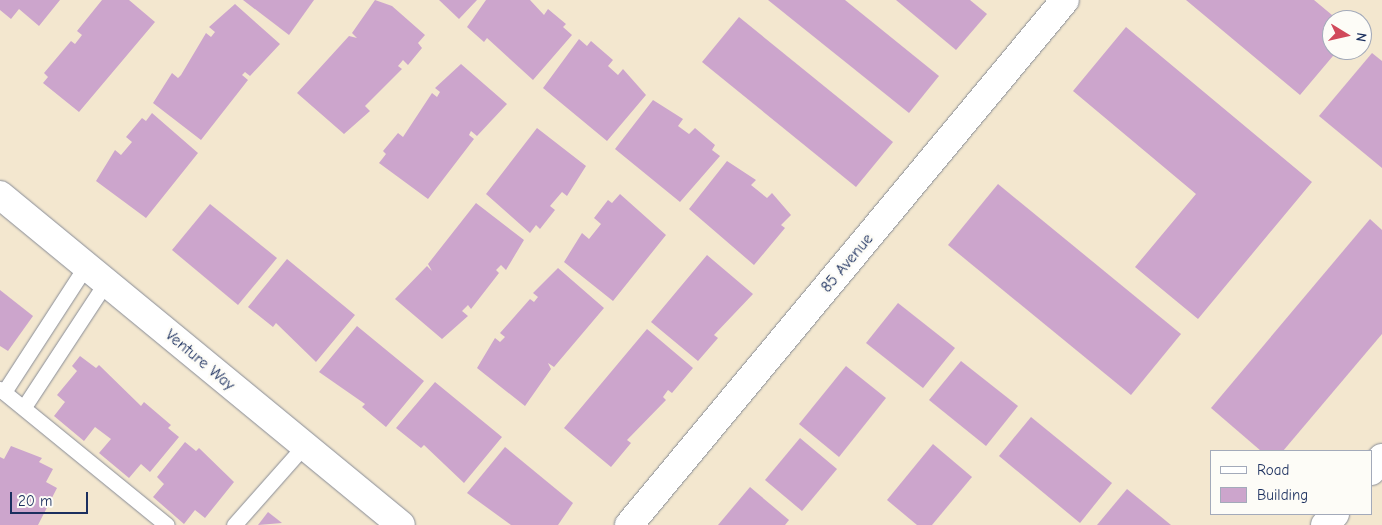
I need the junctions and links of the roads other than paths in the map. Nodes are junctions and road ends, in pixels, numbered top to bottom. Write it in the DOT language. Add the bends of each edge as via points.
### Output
graph roads {
  1 [pos="1065,0"];
  2 [pos="0,194"];
  3 [pos="87,264"];
  4 [pos="106,282"];
  5 [pos="2,390"];
  6 [pos="24,408"];
  7 [pos="303,447"];
  8 [pos="1382,458"];
  9 [pos="1372,470"];
  10 [pos="1334,515"];
  11 [pos="167,525"];
  12 [pos="234,525"];
  13 [pos="400,525"];
  14 [pos="629,525"];
  15 [pos="1325,525"];
  1 -- 14 [label="street, 85 Avenue"];
  2 -- 3 [label="street, Venture Way"];
  3 -- 4 [label="street, Venture Way"];
  3 -- 5 [label="lane"];
  4 -- 6 [label="lane"];
  4 -- 7 [label="street, Venture Way"];
  5 -- 6 [label="lane"];
  6 -- 11 [label="lane"];
  7 -- 12 [label="lane"];
  7 -- 13 [label="street, Venture Way"];
  8 -- 9 [label="street"];
  10 -- 15 [label="street"];
}
